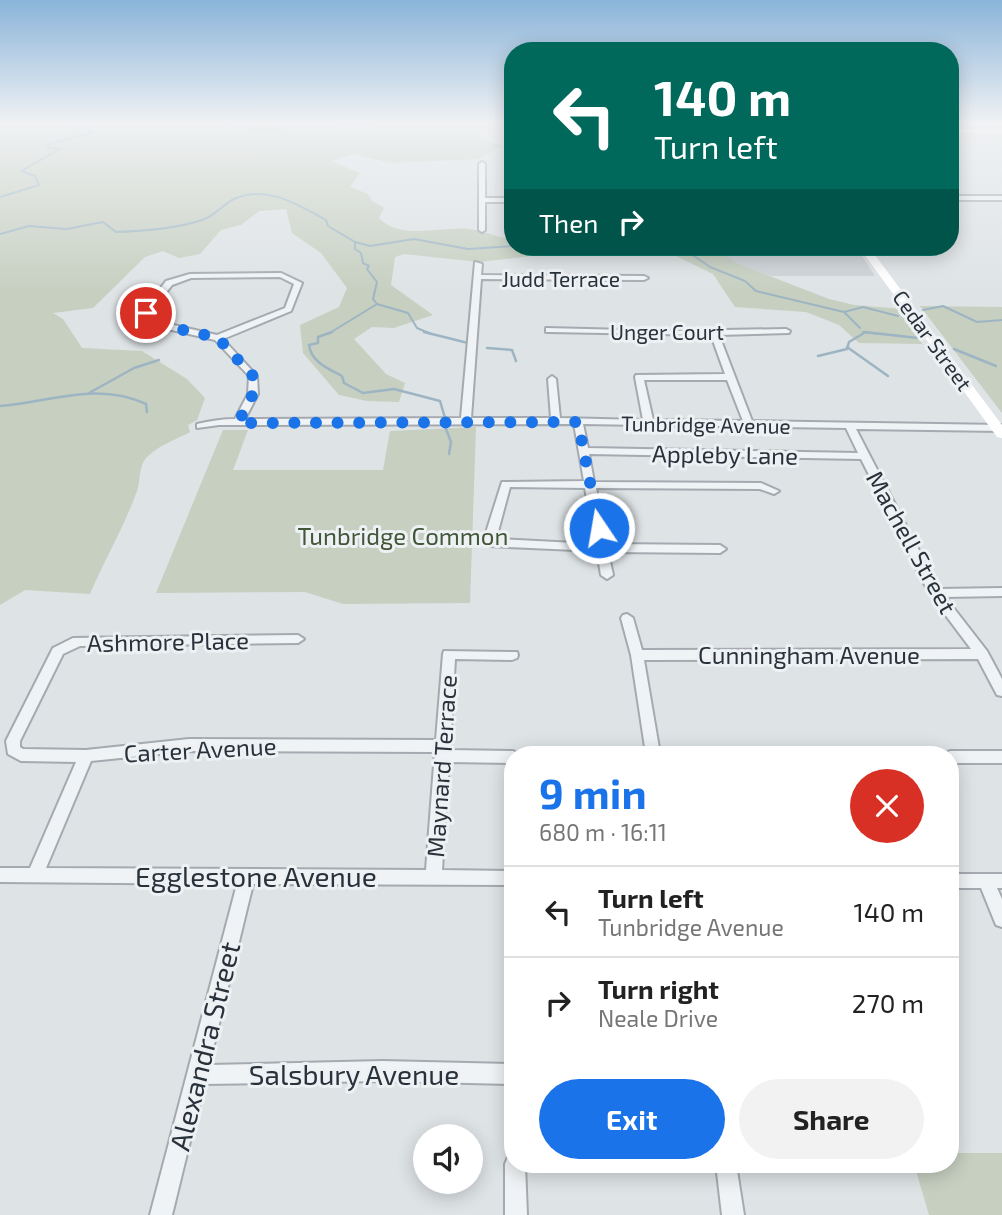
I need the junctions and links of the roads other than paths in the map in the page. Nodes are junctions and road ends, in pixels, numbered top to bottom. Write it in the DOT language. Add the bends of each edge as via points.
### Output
graph roads {
  1 [pos="482,179"];
  2 [pos="959,198"];
  3 [pos="1002,198"];
  4 [pos="482,200"];
  5 [pos="504,200"];
  6 [pos="482,230"];
  7 [pos="871,256"];
  8 [pos="478,264"];
  9 [pos="478,277"];
  10 [pos="644,278"];
  11 [pos="548,330"];
  12 [pos="786,331"];
  13 [pos="714,333"];
  14 [pos="218,338"];
  15 [pos="639,377"];
  16 [pos="730,377"];
  17 [pos="552,379"];
  18 [pos="466,421"];
  19 [pos="556,421"];
  20 [pos="578,422"];
  21 [pos="238,423"];
  22 [pos="649,425"];
  23 [pos="749,425"];
  24 [pos="849,425"];
  25 [pos="200,426"];
  26 [pos="1001,433"];
  27 [pos="585,451"];
  28 [pos="864,456"];
  29 [pos="591,487"];
  30 [pos="774,491"];
  31 [pos="603,548"];
  32 [pos="720,549"];
  33 [pos="607,575"];
  34 [pos="935,593"];
  35 [pos="1002,593"];
  36 [pos="627,618"];
  37 [pos="298,639"];
  38 [pos="982,654"];
  39 [pos="512,655"];
  40 [pos="637,655"];
  41 [pos="1002,691"];
  42 [pos="652,746"];
  43 [pos="443,751"];
  44 [pos="86,756"];
  45 [pos="504,756"];
  46 [pos="959,757"];
  47 [pos="1002,757"];
  48 [pos="0,875"];
  49 [pos="35,875"];
  50 [pos="247,877"];
  51 [pos="434,877"];
  52 [pos="504,878"];
  53 [pos="959,881"];
  54 [pos="994,881"];
  55 [pos="1002,919"];
  56 [pos="504,1074"];
  57 [pos="196,1075"];
  58 [pos="515,1173"];
  59 [pos="727,1173"];
  60 [pos="161,1215"];
  61 [pos="516,1215"];
  62 [pos="733,1215"];
  1 -- 4 [label="street"];
  2 -- 3 [label="street"];
  4 -- 5 [label="street"];
  4 -- 6 [label="street"];
  7 -- 26 [label="main road, Cedar Street"];
  8 -- 9 [label="street"];
  9 -- 10 [label="street, Judd Terrace"];
  9 -- 18 [label="street"];
  11 -- 13 [label="street, Unger Court"];
  12 -- 13 [label="street, Unger Court"];
  13 -- 16 [label="street"];
  14 -- 14 [label="street" via="288,309 298,283 281,275 190,276 169,283 146,313 153,323"];
  14 -- 21 [label="street" via="253,376 253,394"];
  15 -- 16 [label="street"];
  15 -- 22 [label="street"];
  16 -- 23 [label="street"];
  17 -- 19 [label="street"];
  18 -- 19 [label="street, Tunbridge Avenue"];
  18 -- 21 [label="street, Tunbridge Avenue"];
  19 -- 20 [label="street, Tunbridge Avenue"];
  20 -- 22 [label="street, Tunbridge Avenue"];
  20 -- 27 [label="street"];
  21 -- 25 [label="street, Tunbridge Avenue"];
  22 -- 23 [label="street, Tunbridge Avenue"];
  23 -- 24 [label="street, Tunbridge Avenue"];
  24 -- 26 [label="street, Tunbridge Avenue"];
  24 -- 28 [label="street, Machell Street"];
  27 -- 28 [label="street, Appleby Lane"];
  27 -- 29 [label="street"];
  28 -- 34 [label="street, Machell Street"];
  29 -- 30 [label="street" via="761,486"];
  29 -- 31 [label="street"];
  29 -- 31 [label="street" via="506,484 489,542"];
  31 -- 32 [label="street"];
  31 -- 33 [label="street"];
  34 -- 35 [label="street"];
  34 -- 38 [label="street, Machell Street"];
  36 -- 40 [label="street"];
  37 -- 44 [label="street, Ashmore Place" via="78,641 66,645 58,651 13,741 13,750 21,755"];
  38 -- 40 [label="street, Cunningham Avenue"];
  38 -- 41 [label="street, Machell Street"];
  39 -- 43 [label="street, Maynard Terrace" via="449,654"];
  40 -- 42 [label="street"];
  43 -- 44 [label="street, Carter Avenue" via="189,746"];
  43 -- 45 [label="street, Carter Avenue"];
  43 -- 51 [label="street, Maynard Terrace"];
  44 -- 49 [label="street"];
  46 -- 47 [label="street"];
  48 -- 49 [label="street, Egglestone Avenue"];
  49 -- 50 [label="street, Egglestone Avenue"];
  50 -- 51 [label="street, Egglestone Avenue"];
  50 -- 57 [label="street, Alexandra Street"];
  51 -- 52 [label="street, Egglestone Avenue"];
  53 -- 54 [label="street"];
  54 -- 55 [label="street"];
  56 -- 57 [label="street, Salsbury Avenue"];
  57 -- 60 [label="street, Alexandra Street"];
  58 -- 61 [label="street"];
  59 -- 62 [label="street"];
}
